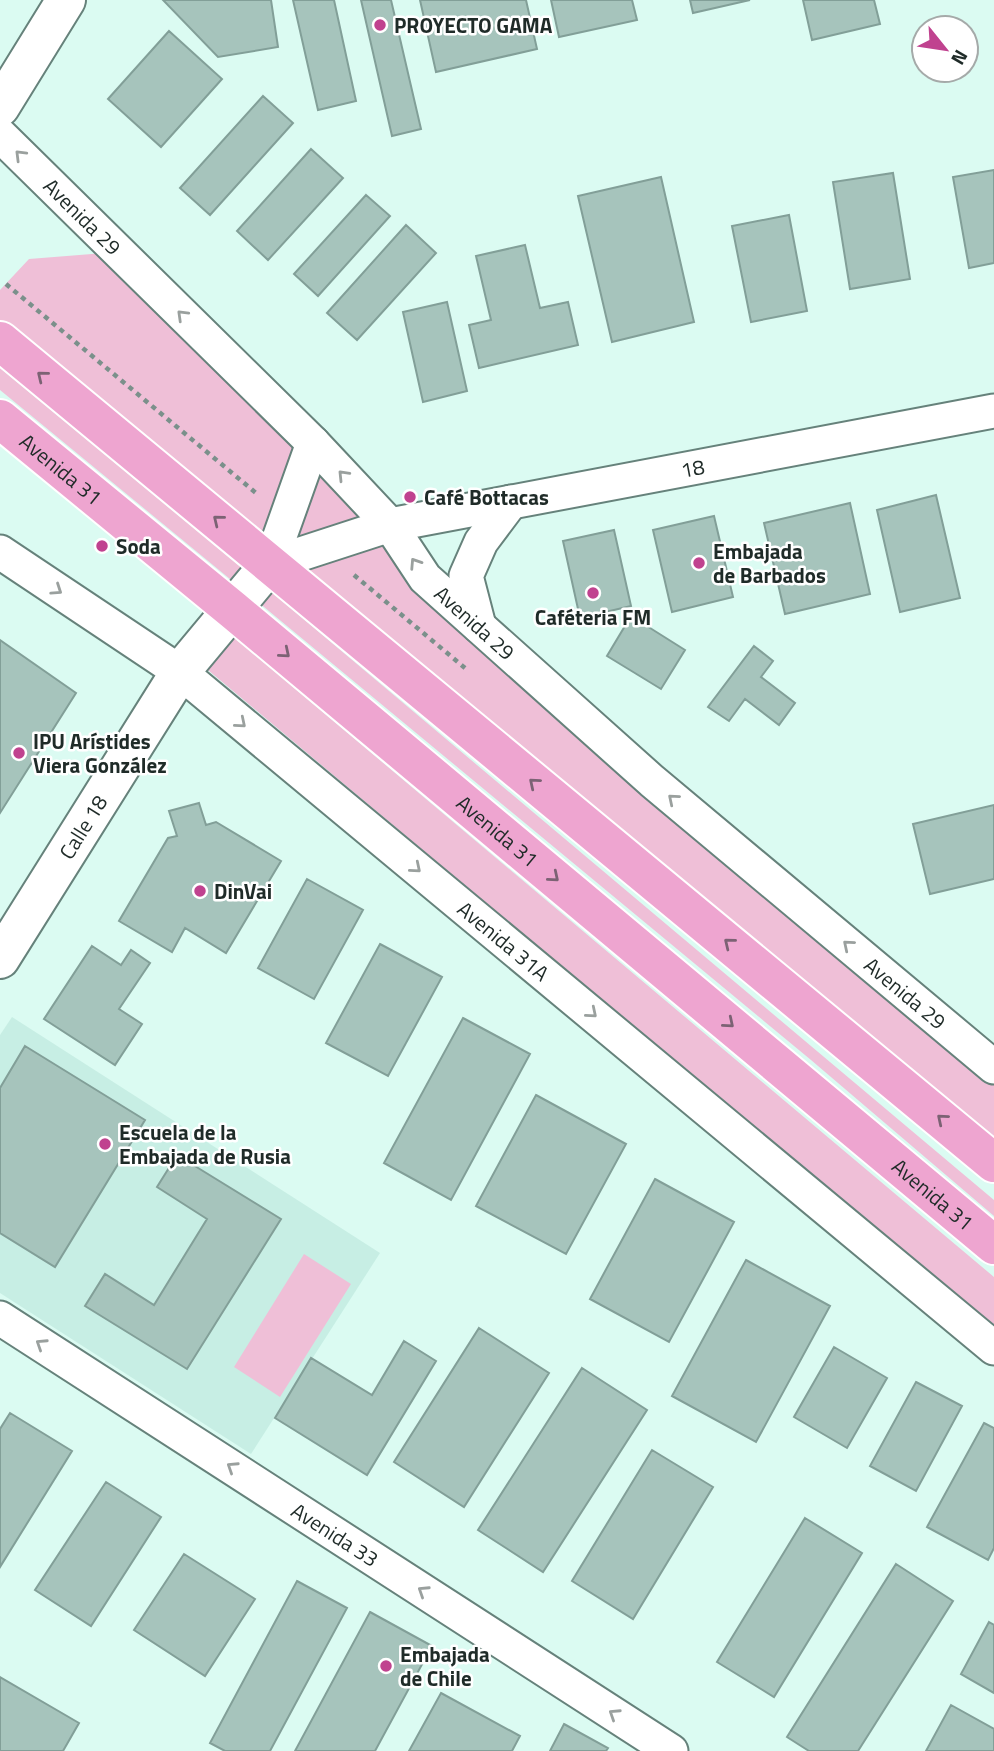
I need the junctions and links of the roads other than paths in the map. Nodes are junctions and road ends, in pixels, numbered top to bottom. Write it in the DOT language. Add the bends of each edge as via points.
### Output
graph roads {
  1 [pos="66,0"];
  2 [pos="0,107"];
  3 [pos="0,135"];
  4 [pos="0,341"];
  5 [pos="994,411"];
  6 [pos="0,419"];
  7 [pos="313,443"];
  8 [pos="511,502"];
  9 [pos="390,525"];
  10 [pos="0,552"];
  11 [pos="270,564"];
  12 [pos="233,610"];
  13 [pos="479,626"];
  14 [pos="180,672"];
  15 [pos="0,959"];
  16 [pos="994,1067"];
  17 [pos="994,1163"];
  18 [pos="994,1245"];
  19 [pos="0,1318"];
  20 [pos="994,1348"];
  21 [pos="671,1751"];
  1 -- 2 [label="street"];
  7 -- 3 [label="street, Avenida 29, one-way"];
  11 -- 4 [label="main road, one-way"];
  5 -- 8 [label="street, 18"];
  6 -- 12 [label="main road, Avenida 31"];
  9 -- 7 [label="street, Avenida 29, one-way"];
  7 -- 11 [label="street, Calle 18"];
  8 -- 9 [label="street, 18"];
  8 -- 13 [label="street" via="481,542 466,576"];
  9 -- 11 [label="street"];
  13 -- 9 [label="street, Avenida 29, one-way" via="425,578"];
  10 -- 14 [label="street, Avenida 31A, one-way"];
  11 -- 12 [label="street, Calle 18"];
  17 -- 11 [label="main road, one-way"];
  12 -- 14 [label="street, Calle 18"];
  12 -- 18 [label="main road, Avenida 31, one-way"];
  16 -- 13 [label="street, Avenida 29, one-way" via="652,781"];
  14 -- 15 [label="street, Calle 18"];
  14 -- 20 [label="street, Avenida 31A, one-way"];
  21 -- 19 [label="street, Avenida 33, one-way"];
}
